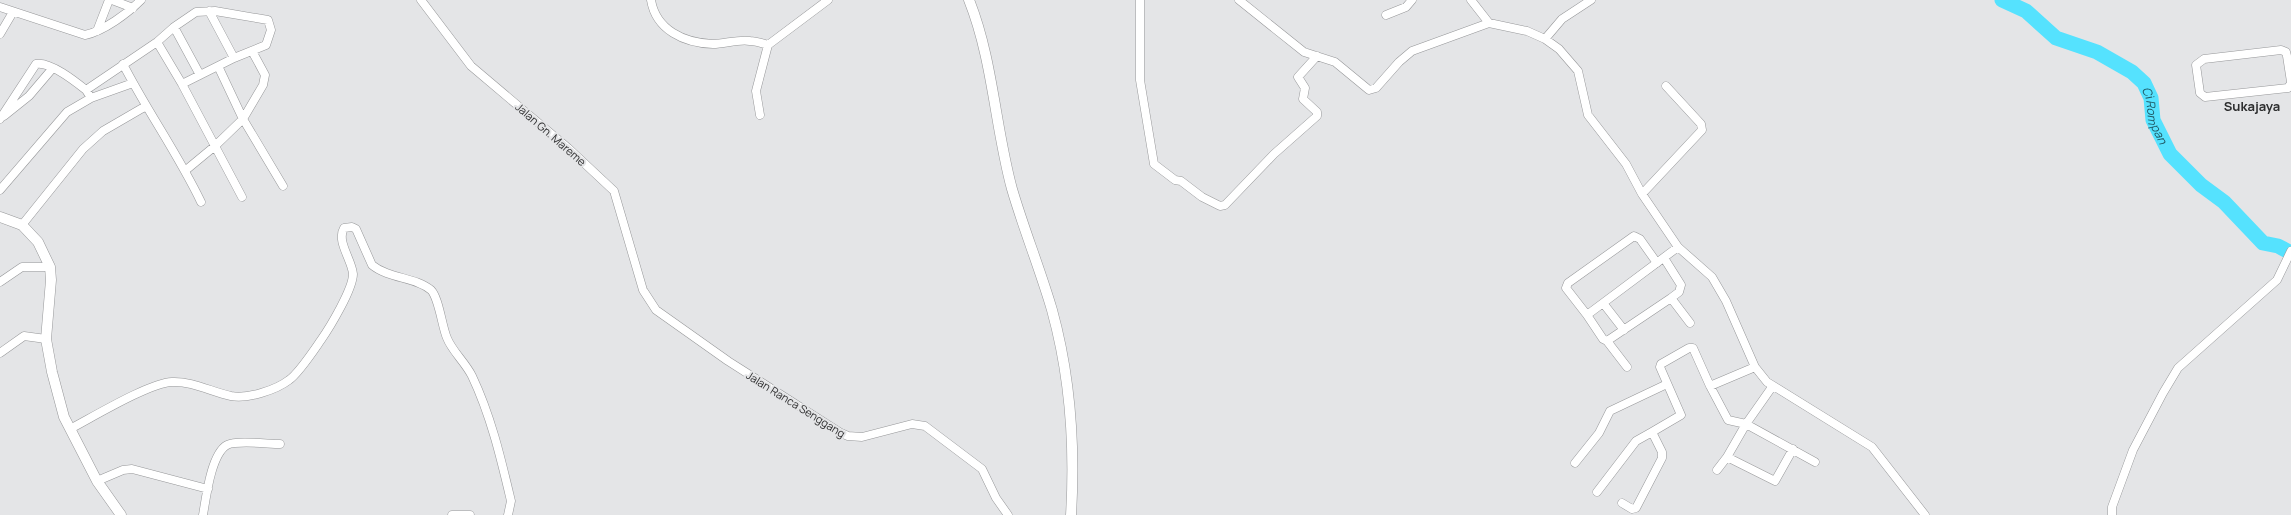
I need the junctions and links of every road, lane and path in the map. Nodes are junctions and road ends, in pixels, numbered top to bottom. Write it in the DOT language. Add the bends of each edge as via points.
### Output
graph roads {
  1 [pos="109,0"];
  2 [pos="112,0"];
  3 [pos="141,0"];
  4 [pos="421,0"];
  5 [pos="651,0"];
  6 [pos="828,0"];
  7 [pos="969,0"];
  8 [pos="1140,0"];
  9 [pos="1239,0"];
  10 [pos="1412,0"];
  11 [pos="1471,0"];
  12 [pos="1591,0"];
  13 [pos="0,7"];
  14 [pos="133,8"];
  15 [pos="210,11"];
  16 [pos="13,12"];
  17 [pos="1386,15"];
  18 [pos="1489,23"];
  19 [pos="174,27"];
  20 [pos="97,31"];
  21 [pos="0,34"];
  22 [pos="1545,39"];
  23 [pos="157,42"];
  24 [pos="768,45"];
  25 [pos="252,51"];
  26 [pos="1316,56"];
  27 [pos="234,58"];
  28 [pos="123,64"];
  29 [pos="218,66"];
  30 [pos="52,69"];
  31 [pos="2290,70"];
  32 [pos="200,75"];
  33 [pos="133,83"];
  34 [pos="2291,83"];
  35 [pos="182,84"];
  36 [pos="1666,86"];
  37 [pos="86,90"];
  38 [pos="91,98"];
  39 [pos="146,106"];
  40 [pos="760,115"];
  41 [pos="243,119"];
  42 [pos="0,120"];
  43 [pos="215,146"];
  44 [pos="186,170"];
  45 [pos="283,186"];
  46 [pos="0,190"];
  47 [pos="1642,194"];
  48 [pos="242,197"];
  49 [pos="201,202"];
  50 [pos="0,217"];
  51 [pos="22,225"];
  52 [pos="1678,247"];
  53 [pos="2291,251"];
  54 [pos="1660,260"];
  55 [pos="50,267"];
  56 [pos="0,282"];
  57 [pos="643,290"];
  58 [pos="1671,298"];
  59 [pos="1603,303"];
  60 [pos="1587,315"];
  61 [pos="1690,322"];
  62 [pos="1624,330"];
  63 [pos="46,339"];
  64 [pos="1607,341"];
  65 [pos="0,353"];
  66 [pos="1755,367"];
  67 [pos="1627,368"];
  68 [pos="1667,384"];
  69 [pos="1710,386"];
  70 [pos="1772,387"];
  71 [pos="1746,424"];
  72 [pos="70,429"];
  73 [pos="1652,432"];
  74 [pos="280,444"];
  75 [pos="1792,449"];
  76 [pos="1727,458"];
  77 [pos="1815,462"];
  78 [pos="1575,463"];
  79 [pos="1717,470"];
  80 [pos="97,481"];
  81 [pos="208,489"];
  82 [pos="1597,492"];
  83 [pos="1622,503"];
  84 [pos="121,515"];
  85 [pos="203,515"];
  86 [pos="452,515"];
  87 [pos="470,515"];
  88 [pos="508,515"];
  89 [pos="1008,515"];
  90 [pos="1071,515"];
  91 [pos="1925,515"];
  92 [pos="2112,515"];
  1 -- 20 [label="street"];
  2 -- 14 [label="street"];
  3 -- 14 [label="street"];
  4 -- 57 [label="street, Jalan Gn. Mareme" via="471,66 568,148 614,191"];
  5 -- 24 [label="street" via="656,18 665,28 679,36 702,43 748,40"];
  6 -- 24 [label="street"];
  7 -- 90 [label="street" via="989,75 1012,189 1044,283 1060,349 1070,426"];
  8 -- 26 [label="street" via="1140,80 1154,164 1175,180 1182,181 1202,197 1220,206 1225,205 1274,154 1317,116 1317,112 1303,98 1305,88 1298,77"];
  9 -- 26 [label="street" via="1304,52"];
  10 -- 17 [label="street" via="1406,7"];
  11 -- 18 [label="street"];
  12 -- 22 [label="street" via="1562,18"];
  13 -- 16 [label="street"];
  14 -- 20 [label="street"];
  15 -- 19 [label="street" via="196,12"];
  15 -- 25 [label="street" via="268,20 272,30 270,40 266,45"];
  15 -- 27 [label="street"];
  16 -- 20 [label="street" via="77,34 85,35"];
  16 -- 21 [label="street"];
  18 -- 22 [label="street" via="1528,31"];
  18 -- 26 [label="street" via="1412,51 1402,58 1373,90 1366,89 1335,62"];
  19 -- 23 [label="street"];
  19 -- 32 [label="street"];
  22 -- 47 [label="street" via="1576,67 1587,112 1626,164"];
  23 -- 28 [label="street"];
  23 -- 35 [label="street"];
  24 -- 40 [label="street" via="756,91"];
  25 -- 27 [label="street"];
  25 -- 41 [label="street" via="266,78"];
  27 -- 29 [label="street"];
  28 -- 33 [label="street"];
  28 -- 37 [label="street"];
  29 -- 32 [label="street"];
  29 -- 41 [label="street"];
  30 -- 37 [label="street" via="66,74"];
  30 -- 42 [label="street" via="29,96"];
  30 -- 42 [label="street" via="39,63 33,66"];
  31 -- 34 [label="street"];
  31 -- 34 [label="street" via="2286,52 2281,50 2204,59 2198,62 2196,69 2200,93 2205,97 2288,88"];
  32 -- 35 [label="street"];
  33 -- 38 [label="street"];
  33 -- 39 [label="street"];
  35 -- 43 [label="street"];
  36 -- 47 [label="street" via="1701,124 1702,130"];
  37 -- 38 [label="street"];
  38 -- 46 [label="street" via="67,112"];
  39 -- 44 [label="street"];
  39 -- 51 [label="street" via="103,131 83,149"];
  41 -- 43 [label="street"];
  41 -- 45 [label="street"];
  43 -- 44 [label="street"];
  43 -- 48 [label="street"];
  44 -- 49 [label="street"];
  47 -- 52 [label="street"];
  50 -- 51 [label="street"];
  51 -- 55 [label="street" via="38,242"];
  52 -- 54 [label="street"];
  52 -- 66 [label="street" via="1712,277 1726,301"];
  53 -- 92 [label="street" via="2277,280 2178,368 2133,450 2112,508"];
  54 -- 58 [label="street" via="1682,285 1679,292"];
  54 -- 59 [label="street"];
  54 -- 60 [label="street" via="1634,236 1574,279 1566,288"];
  55 -- 56 [label="street" via="22,266"];
  55 -- 63 [label="street"];
  57 -- 89 [label="street, Jalan Ranca Senggang" via="656,310 728,361 841,433 862,437 912,424 925,426 982,469 996,498"];
  58 -- 61 [label="street"];
  58 -- 62 [label="street"];
  59 -- 60 [label="street"];
  59 -- 62 [label="street"];
  60 -- 64 [label="street"];
  62 -- 64 [label="street"];
  63 -- 65 [label="street" via="24,336"];
  63 -- 72 [label="street" via="64,417"];
  64 -- 67 [label="street"];
  66 -- 69 [label="street"];
  66 -- 70 [label="street"];
  68 -- 69 [label="street" via="1660,365 1691,348 1695,350"];
  68 -- 73 [label="street" via="1681,415"];
  68 -- 78 [label="street" via="1610,411 1599,433"];
  69 -- 71 [label="street" via="1725,417 1732,422"];
  70 -- 71 [label="street"];
  70 -- 91 [label="street" via="1872,447"];
  71 -- 75 [label="street"];
  71 -- 76 [label="street"];
  72 -- 80 [label="street"];
  72 -- 88 [label="street" via="154,386 172,382 233,396 260,393 290,380 321,339 350,286 353,275 342,237 344,228 352,227 356,229 372,265 384,273 422,284 434,294 446,337 465,362 488,413 511,501"];
  73 -- 82 [label="street" via="1636,441"];
  73 -- 83 [label="street" via="1663,456 1636,508 1632,509"];
  74 -- 81 [label="street" via="227,445 218,455"];
  75 -- 76 [label="street" via="1775,481"];
  75 -- 77 [label="street"];
  76 -- 79 [label="street"];
  80 -- 81 [label="street" via="132,469"];
  80 -- 84 [label="street"];
  81 -- 85 [label="street"];
  86 -- 87 [label="street"];
}
